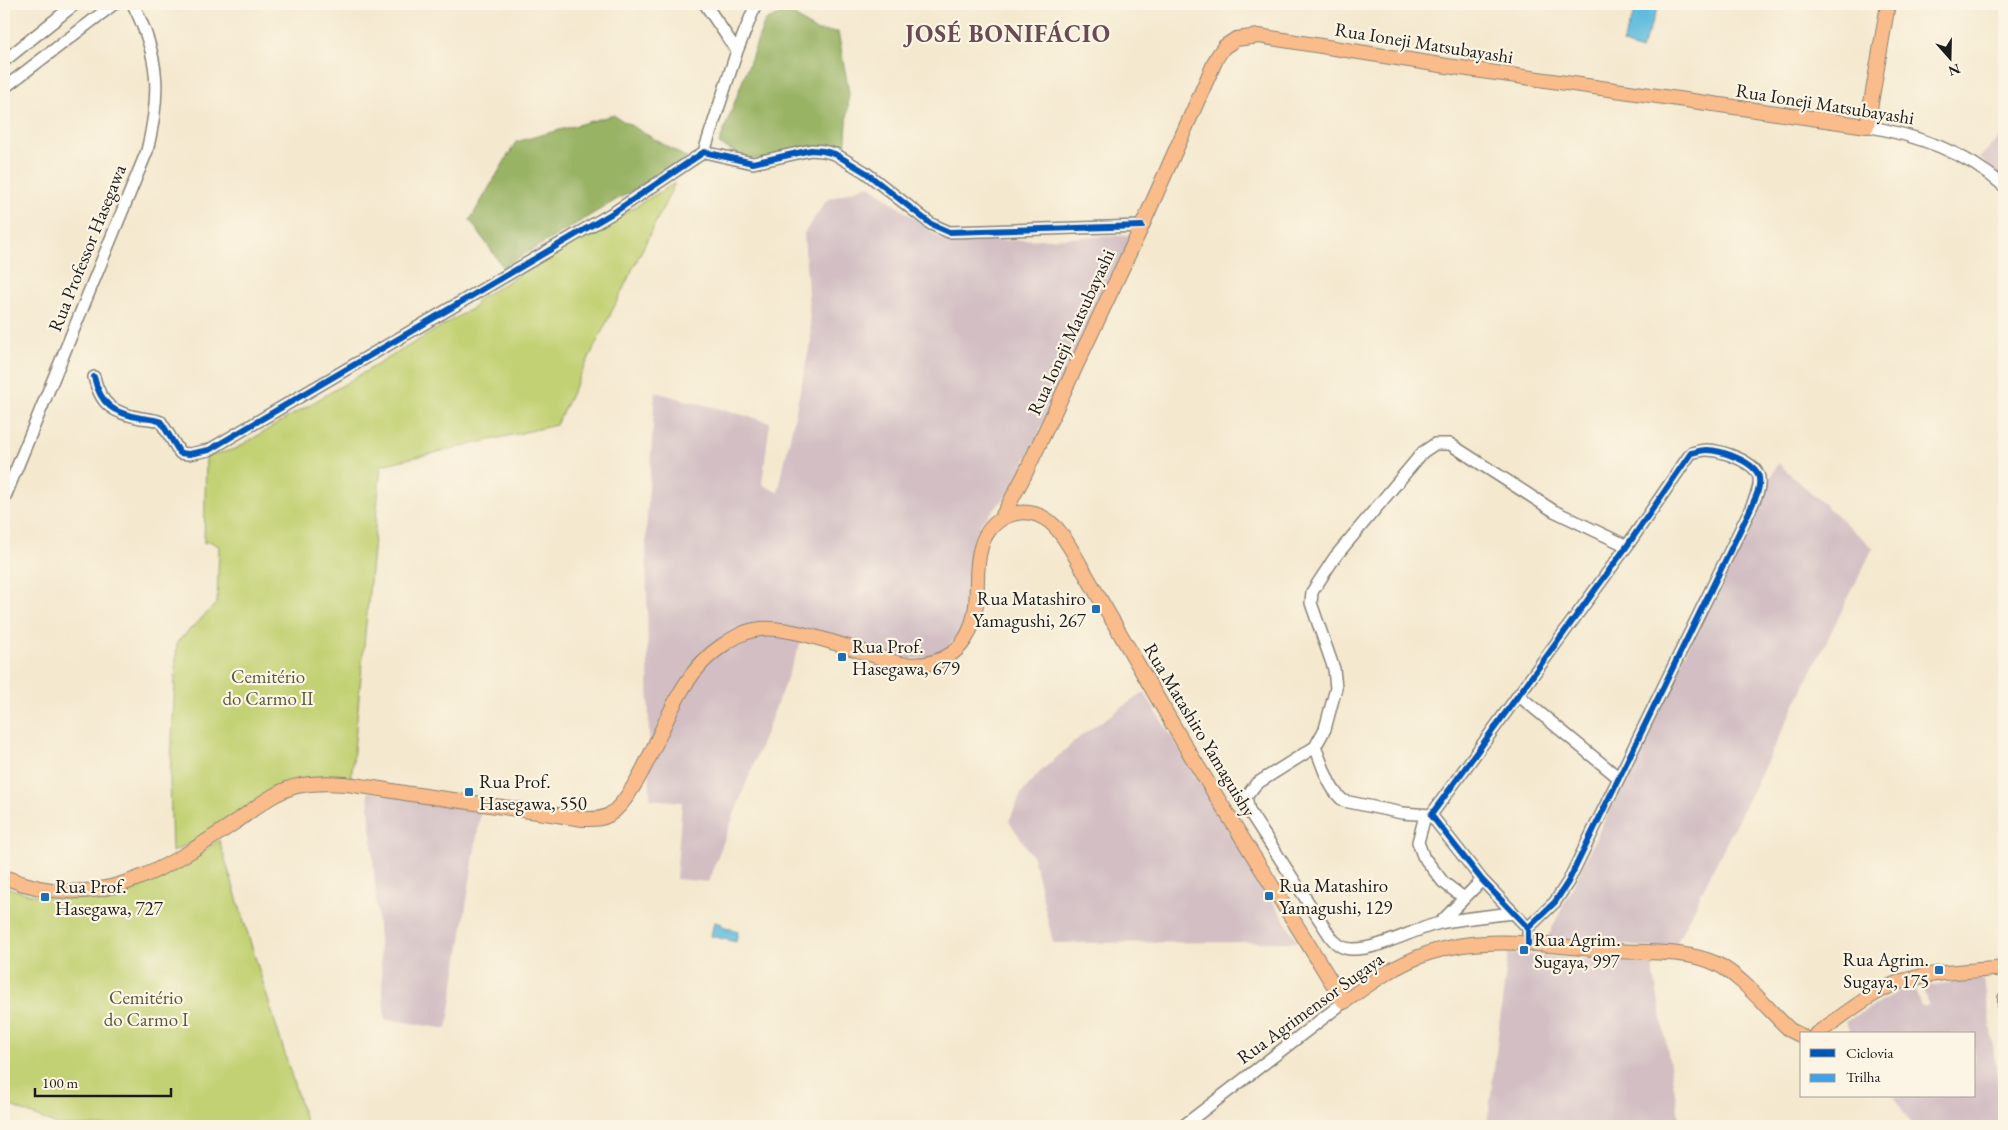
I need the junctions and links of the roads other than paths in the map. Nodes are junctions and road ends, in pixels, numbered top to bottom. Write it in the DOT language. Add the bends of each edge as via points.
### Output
graph roads {
  1 [pos="75,4"];
  2 [pos="114,4"];
  3 [pos="133,4"];
  4 [pos="705,4"];
  5 [pos="756,4"];
  6 [pos="1888,4"];
  7 [pos="737,51"];
  8 [pos="4,61"];
  9 [pos="4,88"];
  10 [pos="1867,126"];
  11 [pos="704,152"];
  12 [pos="2004,186"];
  13 [pos="1142,226"];
  14 [pos="94,377"];
  15 [pos="4,499"];
  16 [pos="1002,517"];
  17 [pos="1627,546"];
  18 [pos="1518,695"];
  19 [pos="1315,747"];
  20 [pos="1619,778"];
  21 [pos="1428,815"];
  22 [pos="4,877"];
  23 [pos="1482,880"];
  24 [pos="1464,898"];
  25 [pos="1513,913"];
  26 [pos="1440,923"];
  27 [pos="1528,936"];
  28 [pos="2004,968"];
  29 [pos="2004,998"];
  30 [pos="1344,1002"];
  31 [pos="2004,1029"];
  32 [pos="1819,1032"];
  33 [pos="1800,1035"];
  34 [pos="1183,1126"];
  1 -- 8 [label="street"];
  2 -- 9 [label="street"];
  3 -- 15 [label="street, Rua Professor Hasegawa" via="150,41 156,66 154,121 147,152"];
  4 -- 7 [label="street"];
  5 -- 7 [label="street"];
  6 -- 10 [label="main road"];
  7 -- 11 [label="street"];
  10 -- 12 [label="street, Rua Ioneji Matsubayashi" via="1909,135 1949,149"];
  10 -- 13 [label="main road, Rua Ioneji Matsubayashi" via="1248,36 1230,43 1217,57"];
  11 -- 13 [label="street" via="753,163 811,150 835,154 865,172 931,224 949,232"];
  11 -- 14 [label="street" via="608,216 208,450 180,453 161,422 124,415 111,408"];
  13 -- 16 [label="main road, Rua Ioneji Matsubayashi"];
  16 -- 22 [label="main road" via="989,528 980,548 976,606 971,628 960,646 946,658 918,666 900,664 777,628 745,632 720,647 697,667 672,706 639,778 622,803 607,816 583,819 349,785 305,784 280,791 193,850 122,885 87,892 50,891 30,888"];
  16 -- 30 [label="main road, Rua Matashiro Yamaguishy" via="1020,512 1032,514 1049,522 1061,533 1187,748"];
  17 -- 18 [label="street"];
  17 -- 19 [label="street" via="1554,510 1450,444 1435,444 1423,452 1335,557 1312,592 1311,603 1334,669 1336,688 1325,728"];
  17 -- 20 [label="street" via="1691,453 1706,450 1728,454 1752,467 1759,477 1749,512"];
  18 -- 20 [label="street"];
  18 -- 21 [label="street"];
  19 -- 21 [label="street" via="1332,787 1344,801"];
  19 -- 26 [label="street" via="1256,784 1246,797 1249,811 1330,936 1336,944 1352,949"];
  20 -- 27 [label="street" via="1564,888"];
  21 -- 23 [label="street"];
  21 -- 24 [label="street" via="1418,842 1424,858 1442,882"];
  23 -- 24 [label="street"];
  23 -- 25 [label="street"];
  24 -- 26 [label="street"];
  25 -- 26 [label="street"];
  25 -- 27 [label="street"];
  27 -- 30 [label="main road, Rua Agrimensor Sugaya" via="1429,953 1378,977"];
  27 -- 33 [label="main road, Rua Agrimensor Sugaya" via="1718,964 1790,1030"];
  28 -- 32 [label="main road" via="1915,977 1875,994"];
  29 -- 31 [label="street"];
  30 -- 34 [label="street, Rua Agrimensor Sugaya"];
}
